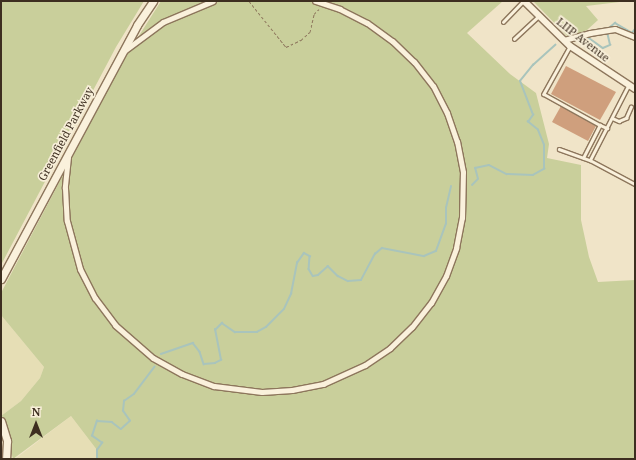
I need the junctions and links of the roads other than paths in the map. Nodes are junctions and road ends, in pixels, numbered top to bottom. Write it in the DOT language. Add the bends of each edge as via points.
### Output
graph roads {
  1 [pos="153,1"];
  2 [pos="213,1"];
  3 [pos="315,1"];
  4 [pos="524,1"];
  5 [pos="326,3"];
  6 [pos="538,16"];
  7 [pos="503,22"];
  8 [pos="635,37"];
  9 [pos="514,39"];
  10 [pos="564,40"];
  11 [pos="570,46"];
  12 [pos="122,53"];
  13 [pos="628,85"];
  14 [pos="635,89"];
  15 [pos="631,107"];
  16 [pos="612,118"];
  17 [pos="600,125"];
  18 [pos="607,128"];
  19 [pos="559,149"];
  20 [pos="68,154"];
  21 [pos="583,158"];
  22 [pos="590,160"];
  23 [pos="635,184"];
  24 [pos="2,276"];
  25 [pos="1,421"];
  26 [pos="6,459"];
  1 -- 12 [label="main road, Greenfield Parkway"];
  2 -- 12 [label="street" via="163,22"];
  3 -- 5 [label="street"];
  4 -- 6 [label="street, LIIP Avenue"];
  4 -- 7 [label="lane"];
  5 -- 20 [label="street" via="367,23 392,41 414,62 433,86 447,113 457,142 463,172 464,203 460,233 446,276 431,303 412,327 390,348 365,365 323,384 262,392 214,386 182,374 153,358 115,325 95,298 80,269 67,215"];
  6 -- 9 [label="lane"];
  6 -- 10 [label="street, LIIP Avenue"];
  8 -- 10 [label="street" via="622,30 609,30 590,32"];
  10 -- 11 [label="street, LIIP Avenue"];
  11 -- 13 [label="street, LIIP Avenue"];
  11 -- 17 [label="lane" via="544,94"];
  12 -- 20 [label="main road, Greenfield Parkway"];
  13 -- 14 [label="street, LIIP Avenue"];
  13 -- 16 [label="lane"];
  15 -- 16 [label="lane" via="626,118 619,121"];
  16 -- 18 [label="lane"];
  17 -- 18 [label="lane"];
  17 -- 21 [label="lane"];
  18 -- 22 [label="lane"];
  19 -- 21 [label="lane"];
  20 -- 24 [label="main road, Greenfield Parkway"];
  21 -- 22 [label="lane"];
  22 -- 23 [label="lane"];
  25 -- 26 [label="main road" via="7,442"];
}
